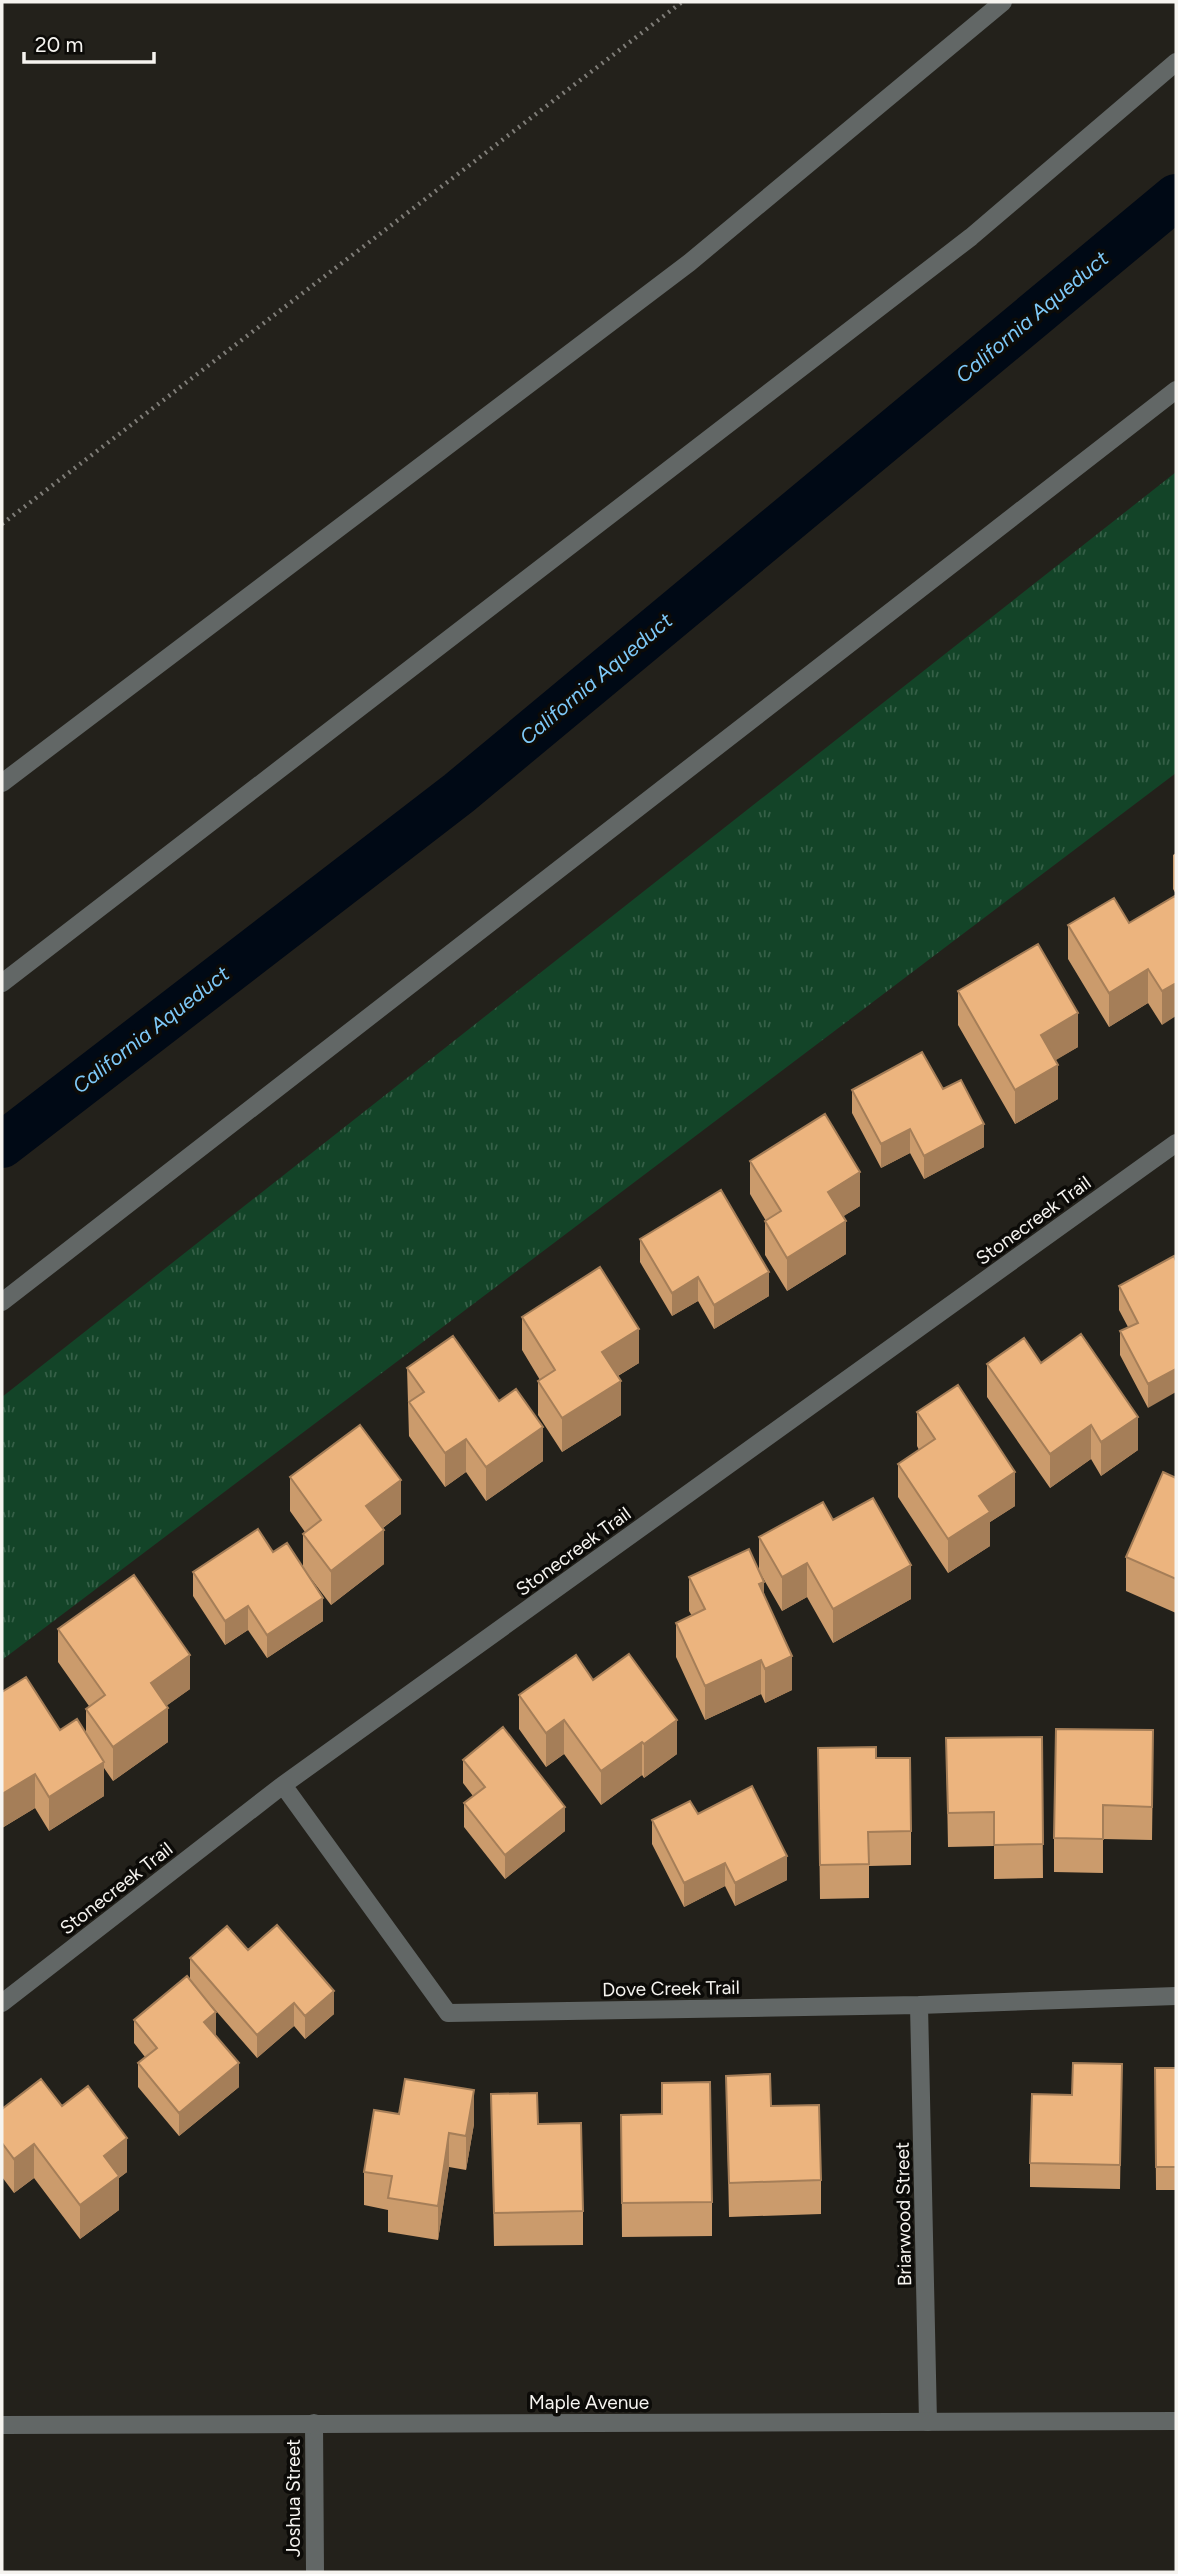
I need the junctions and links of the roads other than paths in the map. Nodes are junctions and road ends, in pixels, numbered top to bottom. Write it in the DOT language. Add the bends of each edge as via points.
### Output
graph roads {
  1 [pos="1003,2"];
  2 [pos="1176,62"];
  3 [pos="1176,390"];
  4 [pos="2,783"];
  5 [pos="2,983"];
  6 [pos="1176,1143"];
  7 [pos="2,1302"];
  8 [pos="283,1785"];
  9 [pos="1176,1996"];
  10 [pos="2,2003"];
  11 [pos="919,2005"];
  12 [pos="928,2421"];
  13 [pos="1176,2421"];
  14 [pos="314,2423"];
  15 [pos="2,2425"];
  16 [pos="315,2572"];
  1 -- 4 [label="street" via="689,262"];
  2 -- 5 [label="street" via="971,237"];
  3 -- 7 [label="street"];
  6 -- 8 [label="street, Stonecreek Trail"];
  8 -- 10 [label="street, Stonecreek Trail"];
  8 -- 11 [label="street, Dove Creek Trail" via="448,2013"];
  9 -- 11 [label="street, Dove Creek Trail"];
  11 -- 12 [label="street, Briarwood Street"];
  12 -- 13 [label="street, Maple Avenue"];
  12 -- 14 [label="street, Maple Avenue"];
  14 -- 15 [label="street, Maple Avenue"];
  14 -- 16 [label="street, Joshua Street"];
}
